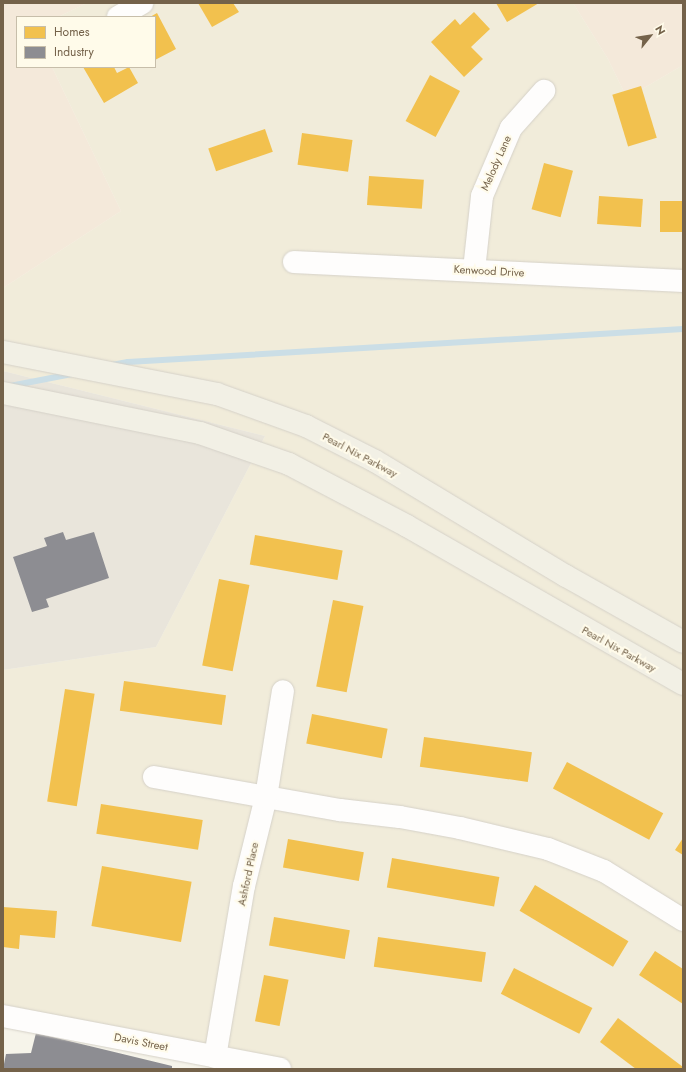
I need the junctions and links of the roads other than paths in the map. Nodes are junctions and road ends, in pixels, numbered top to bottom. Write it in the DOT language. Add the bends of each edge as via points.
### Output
graph roads {
  1 [pos="142,3"];
  2 [pos="120,16"];
  3 [pos="544,91"];
  4 [pos="294,262"];
  5 [pos="474,270"];
  6 [pos="683,281"];
  7 [pos="3,352"];
  8 [pos="3,393"];
  9 [pos="683,642"];
  10 [pos="683,684"];
  11 [pos="283,691"];
  12 [pos="154,777"];
  13 [pos="266,797"];
  14 [pos="683,920"];
  15 [pos="3,1016"];
  16 [pos="215,1056"];
  17 [pos="280,1069"];
  1 -- 2 [label="street"];
  3 -- 5 [label="street, Melody Lane" via="511,128 482,196"];
  4 -- 5 [label="street, Kenwood Drive"];
  5 -- 6 [label="street, Kenwood Drive"];
  7 -- 9 [label="main road, Pearl Nix Parkway" via="217,394 306,426 375,461 566,576"];
  8 -- 10 [label="main road, Pearl Nix Parkway" via="200,433 289,464 407,526"];
  11 -- 13 [label="street, Ashford Place"];
  12 -- 13 [label="street"];
  13 -- 14 [label="street" via="452,826 548,849 604,871"];
  13 -- 16 [label="street, Ashford Place" via="244,886"];
  15 -- 16 [label="street, Davis Street"];
  16 -- 17 [label="street, Davis Street"];
}
